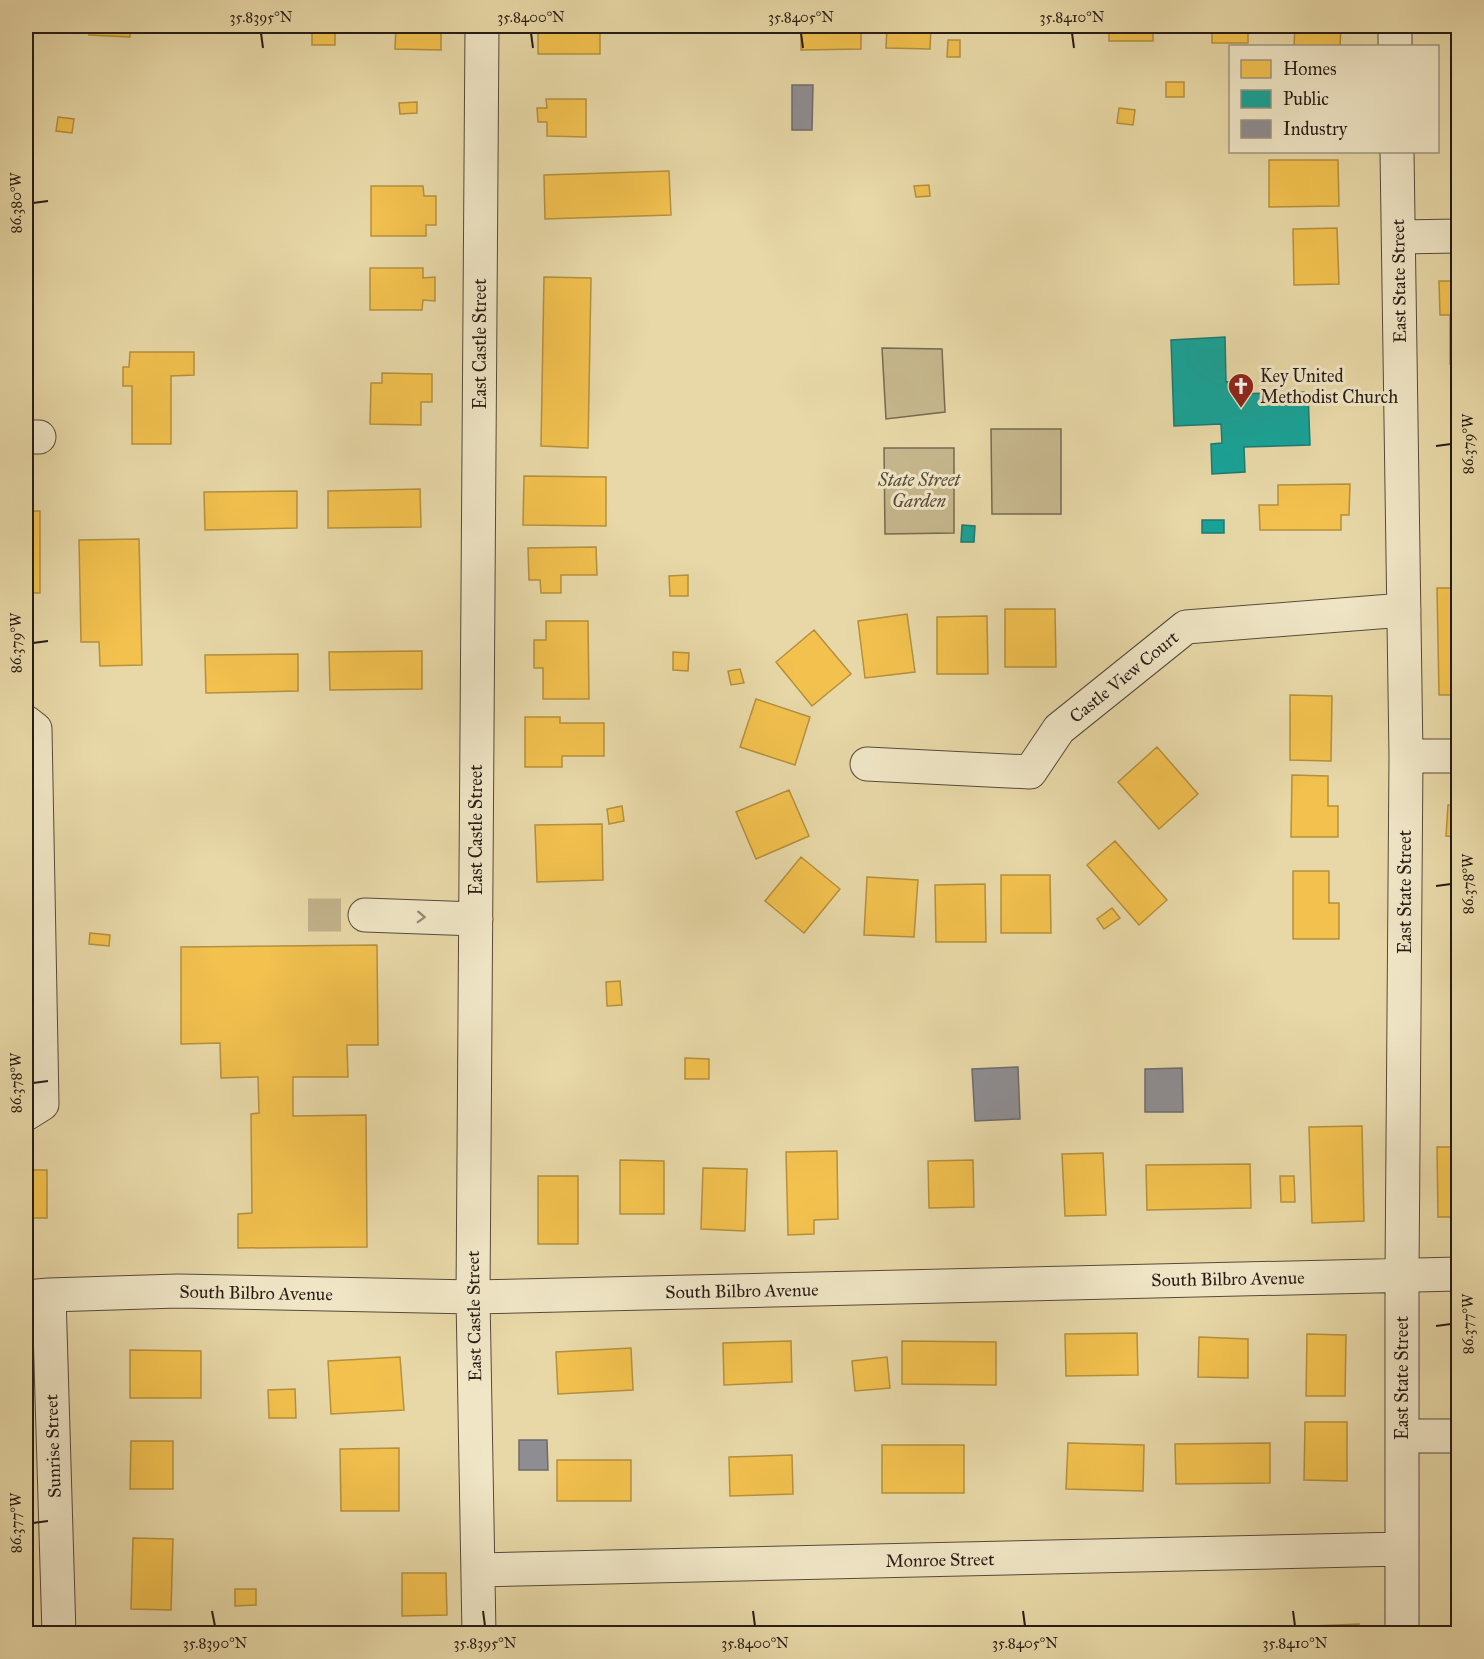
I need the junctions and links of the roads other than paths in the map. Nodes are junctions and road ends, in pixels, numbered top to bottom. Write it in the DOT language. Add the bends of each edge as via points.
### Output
graph roads {
  1 [pos="482,26"];
  2 [pos="1395,26"];
  3 [pos="1395,45"];
  4 [pos="1397,153"];
  5 [pos="1458,236"];
  6 [pos="1399,237"];
  7 [pos="1404,610"];
  8 [pos="26,722"];
  9 [pos="1406,756"];
  10 [pos="1458,756"];
  11 [pos="867,764"];
  12 [pos="365,915"];
  13 [pos="476,919"];
  14 [pos="26,1114"];
  15 [pos="1458,1274"];
  16 [pos="1402,1275"];
  17 [pos="37,1296"];
  18 [pos="472,1297"];
  19 [pos="1402,1436"];
  20 [pos="1458,1436"];
  21 [pos="1401,1549"];
  22 [pos="478,1570"];
  23 [pos="59,1634"];
  24 [pos="479,1634"];
  25 [pos="1402,1634"];
  1 -- 13 [label="street, East Castle Street"];
  2 -- 3 [label="street"];
  4 -- 6 [label="street, East State Street"];
  5 -- 6 [label="street"];
  6 -- 7 [label="street, East State Street"];
  7 -- 9 [label="street, East State Street"];
  7 -- 11 [label="street, Castle View Court" via="1186,627 1059,729 1030,772"];
  8 -- 14 [label="street" via="35,729 42,1104"];
  9 -- 10 [label="street"];
  9 -- 16 [label="street, East State Street"];
  12 -- 13 [label="street, one-way"];
  13 -- 18 [label="street, East Castle Street"];
  15 -- 16 [label="street, South Bilbro Avenue"];
  16 -- 18 [label="street, South Bilbro Avenue"];
  16 -- 19 [label="street, East State Street"];
  17 -- 18 [label="street, South Bilbro Avenue" via="178,1291"];
  17 -- 23 [label="street, Sunrise Street"];
  18 -- 22 [label="street, East Castle Street"];
  19 -- 20 [label="street"];
  19 -- 21 [label="street, East State Street"];
  21 -- 22 [label="street, Monroe Street"];
  21 -- 25 [label="street, East State Street"];
  22 -- 24 [label="street, East Castle Street"];
}
